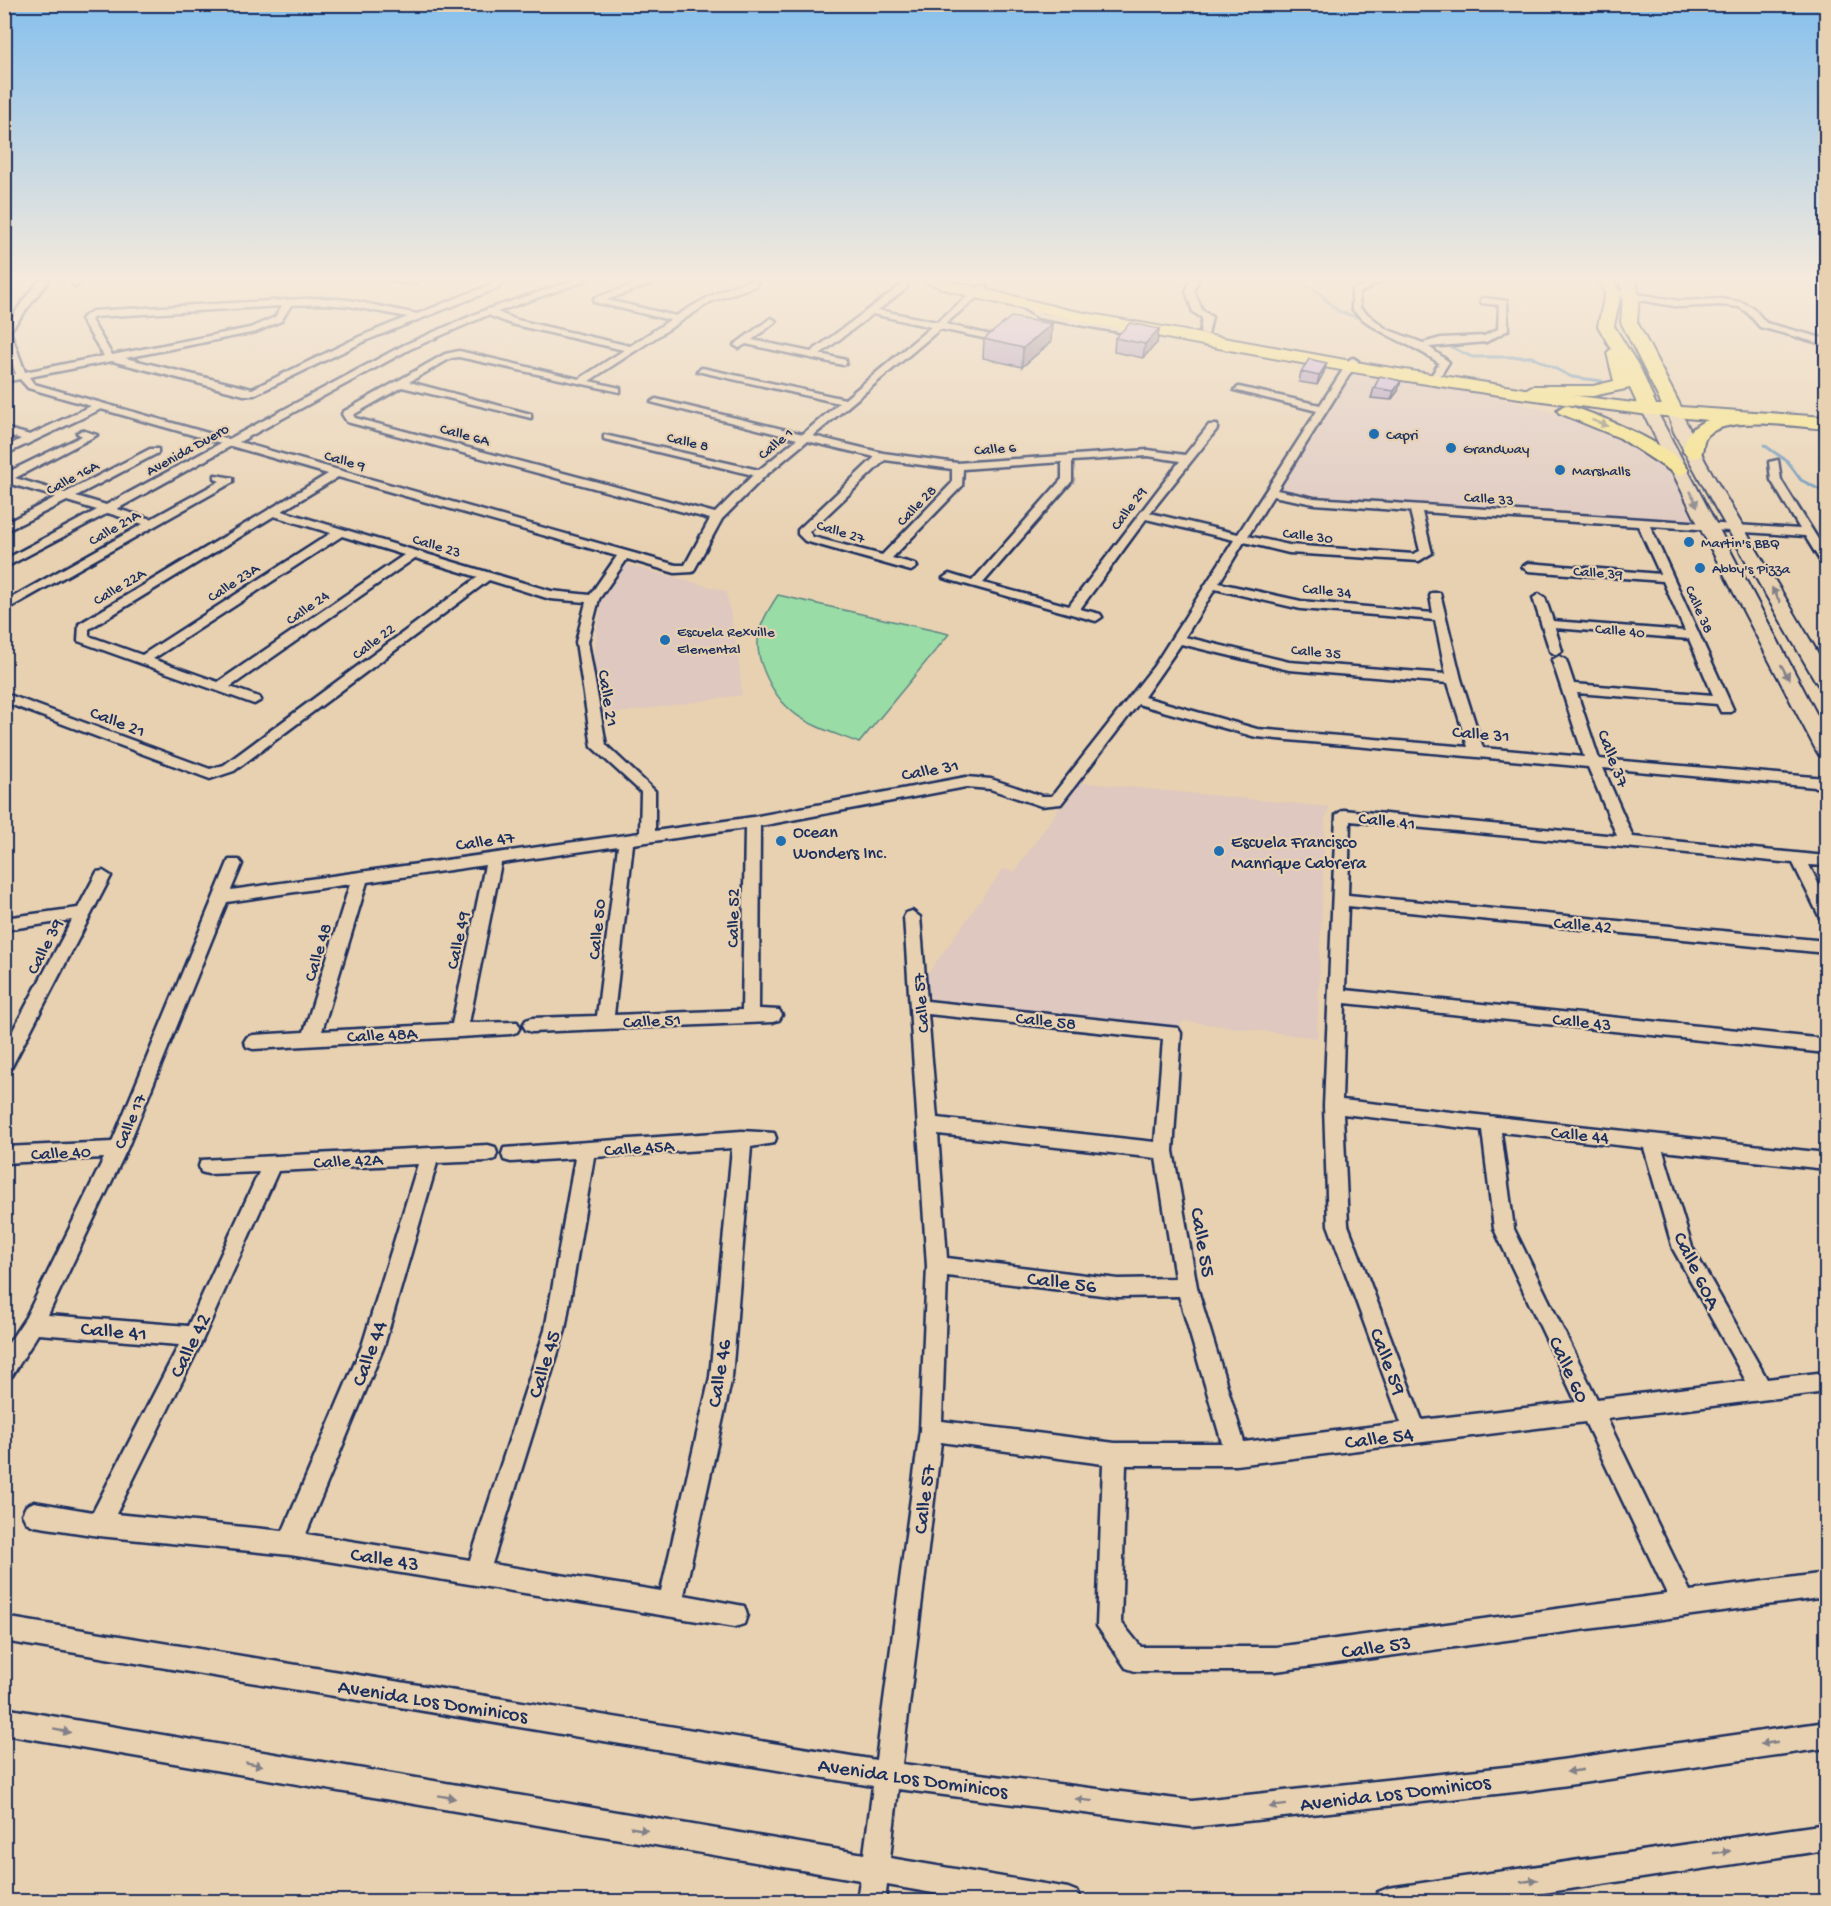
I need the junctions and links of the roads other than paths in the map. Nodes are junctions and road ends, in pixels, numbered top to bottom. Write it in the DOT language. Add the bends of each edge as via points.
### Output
graph roads {
  1 [pos="17,369"];
  2 [pos="54,369"];
  3 [pos="155,369"];
  4 [pos="303,369"];
  5 [pos="366,369"];
  6 [pos="425,369"];
  7 [pos="524,369"];
  8 [pos="601,369"];
  9 [pos="705,369"];
  10 [pos="886,369"];
  11 [pos="1347,369"];
  12 [pos="1366,369"];
  13 [pos="1375,369"];
  14 [pos="1440,369"];
  15 [pos="1620,369"];
  16 [pos="1631,369"];
  17 [pos="1653,369"];
  18 [pos="1662,369"];
  19 [pos="702,371"];
  20 [pos="21,376"];
  21 [pos="1436,376"];
  22 [pos="692,378"];
  23 [pos="4,379"];
  24 [pos="580,382"];
  25 [pos="400,383"];
  26 [pos="616,390"];
  27 [pos="1239,390"];
  28 [pos="1532,391"];
  29 [pos="1504,393"];
  30 [pos="667,394"];
  31 [pos="656,402"];
  32 [pos="847,402"];
  33 [pos="1646,405"];
  34 [pos="99,406"];
  35 [pos="1722,406"];
  36 [pos="1673,407"];
  37 [pos="538,409"];
  38 [pos="647,409"];
  39 [pos="1323,409"];
  40 [pos="527,416"];
  41 [pos="1825,420"];
  42 [pos="515,424"];
  43 [pos="1212,428"];
  44 [pos="619,430"];
  45 [pos="4,432"];
  46 [pos="82,433"];
  47 [pos="608,437"];
  48 [pos="805,437"];
  49 [pos="31,439"];
  50 [pos="229,442"];
  51 [pos="596,446"];
  52 [pos="154,451"];
  53 [pos="4,452"];
  54 [pos="1693,452"];
  55 [pos="883,456"];
  56 [pos="1067,459"];
  57 [pos="1188,459"];
  58 [pos="1774,462"];
  59 [pos="957,466"];
  60 [pos="1681,470"];
  61 [pos="337,473"];
  62 [pos="761,474"];
  63 [pos="219,477"];
  64 [pos="5,479"];
  65 [pos="1271,492"];
  66 [pos="65,497"];
  67 [pos="1414,508"];
  68 [pos="106,510"];
  69 [pos="273,512"];
  70 [pos="1143,515"];
  71 [pos="717,517"];
  72 [pos="152,523"];
  73 [pos="1643,523"];
  74 [pos="1707,526"];
  75 [pos="1737,528"];
  76 [pos="4,529"];
  77 [pos="341,532"];
  78 [pos="1809,532"];
  79 [pos="1240,538"];
  80 [pos="1523,552"];
  81 [pos="413,554"];
  82 [pos="624,554"];
  83 [pos="884,560"];
  84 [pos="1827,561"];
  85 [pos="4,566"];
  86 [pos="911,567"];
  87 [pos="689,569"];
  88 [pos="487,576"];
  89 [pos="949,578"];
  90 [pos="1668,578"];
  91 [pos="976,584"];
  92 [pos="1212,585"];
  93 [pos="1436,596"];
  94 [pos="1539,598"];
  95 [pos="593,599"];
  96 [pos="4,607"];
  97 [pos="1073,610"];
  98 [pos="1096,617"];
  99 [pos="1441,617"];
  100 [pos="1547,624"];
  101 [pos="1694,636"];
  102 [pos="1177,639"];
  103 [pos="143,660"];
  104 [pos="1454,679"];
  105 [pos="1827,682"];
  106 [pos="219,688"];
  107 [pos="1568,688"];
  108 [pos="4,696"];
  109 [pos="1136,699"];
  110 [pos="254,700"];
  111 [pos="278,732"];
  112 [pos="1827,750"];
  113 [pos="1477,752"];
  114 [pos="1593,762"];
  115 [pos="1827,783"];
  116 [pos="753,822"];
  117 [pos="647,837"];
  118 [pos="626,840"];
  119 [pos="1627,842"];
  120 [pos="495,858"];
  121 [pos="1799,860"];
  122 [pos="1827,861"];
  123 [pos="234,864"];
  124 [pos="103,876"];
  125 [pos="360,878"];
  126 [pos="222,897"];
  127 [pos="1340,900"];
  128 [pos="83,913"];
  129 [pos="1827,914"];
  130 [pos="912,917"];
  131 [pos="4,924"];
  132 [pos="1827,947"];
  133 [pos="1337,996"];
  134 [pos="920,1007"];
  135 [pos="773,1014"];
  136 [pos="750,1016"];
  137 [pos="605,1022"];
  138 [pos="532,1025"];
  139 [pos="511,1027"];
  140 [pos="459,1030"];
  141 [pos="1172,1033"];
  142 [pos="311,1038"];
  143 [pos="253,1042"];
  144 [pos="1827,1046"];
  145 [pos="4,1065"];
  146 [pos="1333,1106"];
  147 [pos="930,1125"];
  148 [pos="1491,1125"];
  149 [pos="767,1138"];
  150 [pos="742,1139"];
  151 [pos="1651,1142"];
  152 [pos="118,1149"];
  153 [pos="586,1150"];
  154 [pos="1164,1151"];
  155 [pos="488,1153"];
  156 [pos="511,1154"];
  157 [pos="4,1155"];
  158 [pos="430,1156"];
  159 [pos="1827,1161"];
  160 [pos="272,1164"];
  161 [pos="208,1166"];
  162 [pos="937,1266"];
  163 [pos="1187,1287"];
  164 [pos="1362,1288"];
  165 [pos="33,1324"];
  166 [pos="194,1336"];
  167 [pos="4,1369"];
  168 [pos="1827,1382"];
  169 [pos="1762,1390"];
  170 [pos="1590,1411"];
  171 [pos="931,1430"];
  172 [pos="1416,1433"];
  173 [pos="1115,1454"];
  174 [pos="1236,1454"];
  175 [pos="34,1514"];
  176 [pos="99,1524"];
  177 [pos="290,1543"];
  178 [pos="478,1572"];
  179 [pos="1827,1585"];
  180 [pos="670,1603"];
  181 [pos="1684,1604"];
  182 [pos="735,1615"];
  183 [pos="4,1629"];
  184 [pos="4,1721"];
  185 [pos="1827,1735"];
  186 [pos="888,1775"];
  187 [pos="1827,1837"];
  188 [pos="876,1870"];
  189 [pos="872,1902"];
  190 [pos="1068,1902"];
  191 [pos="1388,1902"];
  1 -- 20 [label="street"];
  2 -- 20 [label="street"];
  3 -- 4 [label="street" via="244,392 254,392"];
  5 -- 50 [label="street, Avenida Duero"];
  6 -- 25 [label="street, Calle 6A"];
  7 -- 24 [label="street, Calle 6A"];
  8 -- 24 [label="street"];
  9 -- 19 [label="street"];
  10 -- 32 [label="street, Calle 1"];
  11 -- 39 [label="street, Calle 31"];
  12 -- 29 [label="main road"];
  13 -- 21 [label="main road"];
  14 -- 21 [label="street"];
  15 -- 28 [label="highway" via="1624,384 1593,391"];
  16 -- 33 [label="highway"];
  17 -- 36 [label="highway"];
  18 -- 35 [label="highway" via="1676,390"];
  19 -- 22 [label="street"];
  19 -- 32 [label="street"];
  20 -- 23 [label="street"];
  20 -- 34 [label="street, Calle 9" via="31,386"];
  21 -- 28 [label="main road"];
  24 -- 26 [label="street, Calle 6A"];
  25 -- 40 [label="street"];
  25 -- 71 [label="street, Calle 6A" via="347,414 351,420"];
  27 -- 39 [label="street"];
  28 -- 33 [label="main road"];
  29 -- 33 [label="main road"];
  29 -- 60 [label="main road, one-way" via="1570,411 1618,430"];
  30 -- 31 [label="street"];
  31 -- 38 [label="street"];
  31 -- 48 [label="street"];
  32 -- 48 [label="street, Calle 1"];
  33 -- 36 [label="highway"];
  33 -- 60 [label="street"];
  34 -- 49 [label="street"];
  34 -- 50 [label="street, Calle 9"];
  35 -- 36 [label="highway"];
  35 -- 41 [label="highway"];
  36 -- 41 [label="highway"];
  36 -- 54 [label="street"];
  37 -- 40 [label="street"];
  39 -- 65 [label="street, Calle 31"];
  40 -- 42 [label="street"];
  41 -- 54 [label="highway" via="1712,424 1692,440"];
  43 -- 57 [label="street, Calle 29"];
  44 -- 47 [label="street"];
  45 -- 49 [label="street"];
  46 -- 64 [label="street" via="92,435"];
  47 -- 51 [label="street"];
  47 -- 62 [label="street, Calle 8"];
  48 -- 55 [label="street, Calle 6"];
  48 -- 62 [label="street, Calle 1"];
  49 -- 53 [label="street"];
  50 -- 61 [label="street, Calle 9"];
  50 -- 68 [label="street, Avenida Duero"];
  52 -- 66 [label="street, Calle 16A"];
  54 -- 75 [label="street"];
  55 -- 59 [label="street, Calle 6"];
  55 -- 83 [label="street, Calle 27" via="802,532 809,539"];
  56 -- 57 [label="street, Calle 6" via="1148,453"];
  56 -- 59 [label="street, Calle 6"];
  56 -- 91 [label="street" via="1068,479"];
  57 -- 70 [label="street, Calle 29"];
  58 -- 78 [label="street" via="1776,480"];
  59 -- 83 [label="street, Calle 28" via="958,484"];
  60 -- 74 [label="street, one-way"];
  61 -- 69 [label="street, Calle 22A"];
  61 -- 82 [label="street, Calle 9"];
  62 -- 71 [label="street, Calle 1"];
  63 -- 72 [label="street, Calle 21A" via="229,480"];
  64 -- 66 [label="street"];
  65 -- 67 [label="street, Calle 33" via="1314,501"];
  65 -- 79 [label="street, Calle 31"];
  66 -- 68 [label="street"];
  66 -- 76 [label="street, Calle 16A"];
  67 -- 73 [label="street, Calle 33"];
  67 -- 79 [label="street, Calle 30" via="1426,553 1415,558 1306,552"];
  68 -- 72 [label="street"];
  68 -- 85 [label="street, Avenida Duero"];
  69 -- 77 [label="street, Calle 23"];
  69 -- 103 [label="street, Calle 22A" via="83,627 83,638"];
  70 -- 79 [label="street, Calle 30"];
  70 -- 97 [label="street, Calle 29"];
  71 -- 87 [label="street, Calle 1"];
  72 -- 96 [label="street, Calle 21A"];
  73 -- 74 [label="street, Calle 33"];
  73 -- 90 [label="street, Calle 38"];
  74 -- 75 [label="street"];
  74 -- 112 [label="street, one-way"];
  75 -- 78 [label="street"];
  105 -- 75 [label="street, one-way"];
  77 -- 81 [label="street, Calle 23"];
  77 -- 103 [label="street, Calle 23A"];
  78 -- 84 [label="street"];
  79 -- 92 [label="street, Calle 31"];
  80 -- 90 [label="street, Calle 39" via="1529,571"];
  81 -- 88 [label="street, Calle 23"];
  81 -- 106 [label="street, Calle 24"];
  82 -- 87 [label="street, Calle 9" via="675,569"];
  82 -- 95 [label="street, Calle 21"];
  83 -- 86 [label="street, Calle 27"];
  88 -- 95 [label="street, Calle 23" via="550,595"];
  88 -- 111 [label="street, Calle 22"];
  89 -- 91 [label="street"];
  90 -- 101 [label="street, Calle 38"];
  91 -- 97 [label="street"];
  92 -- 99 [label="street, Calle 34" via="1301,605"];
  92 -- 102 [label="street, Calle 31"];
  93 -- 99 [label="street"];
  94 -- 100 [label="street"];
  95 -- 117 [label="street, Calle 21" via="582,642 599,747 648,791"];
  97 -- 98 [label="street"];
  99 -- 104 [label="street"];
  100 -- 101 [label="street, Calle 40"];
  100 -- 107 [label="street, Calle 37"];
  101 -- 107 [label="street, Calle 38" via="1724,705"];
  102 -- 104 [label="street, Calle 35" via="1289,666"];
  102 -- 109 [label="street, Calle 31"];
  103 -- 106 [label="street, Calle 22A"];
  104 -- 113 [label="street"];
  106 -- 110 [label="street, Calle 22A"];
  107 -- 114 [label="street, Calle 37"];
  108 -- 111 [label="street, Calle 21" via="210,774 229,768"];
  109 -- 113 [label="street, Calle 31" via="1256,733"];
  109 -- 116 [label="street, Calle 31" via="1056,801 1041,801 991,784 966,782"];
  113 -- 114 [label="street, Calle 31"];
  114 -- 115 [label="street, Calle 31"];
  114 -- 119 [label="street, Calle 37"];
  116 -- 117 [label="street, Calle 47"];
  116 -- 136 [label="street, Calle 52"];
  117 -- 118 [label="street, Calle 47"];
  118 -- 120 [label="street, Calle 47"];
  118 -- 137 [label="street, Calle 50"];
  119 -- 121 [label="street, Calle 41"];
  119 -- 127 [label="street, Calle 41" via="1343,815"];
  120 -- 125 [label="street, Calle 47"];
  120 -- 140 [label="street, Calle 49"];
  121 -- 122 [label="street, Calle 41"];
  121 -- 129 [label="street"];
  123 -- 126 [label="street, Calle 17"];
  124 -- 128 [label="street, Calle 39"];
  125 -- 126 [label="street, Calle 47"];
  125 -- 142 [label="street, Calle 48"];
  126 -- 152 [label="street, Calle 17"];
  127 -- 132 [label="street, Calle 42"];
  127 -- 133 [label="street, Calle 41"];
  128 -- 131 [label="street"];
  128 -- 145 [label="street, Calle 39"];
  130 -- 134 [label="street, Calle 57"];
  133 -- 144 [label="street, Calle 43"];
  133 -- 146 [label="street, Calle 41"];
  134 -- 141 [label="street, Calle 58"];
  134 -- 147 [label="street, Calle 57"];
  135 -- 136 [label="street, Calle 51"];
  136 -- 137 [label="street, Calle 51"];
  137 -- 138 [label="street, Calle 51"];
  139 -- 140 [label="street, Calle 48A"];
  140 -- 142 [label="street, Calle 48A"];
  141 -- 154 [label="street, Calle 55"];
  142 -- 143 [label="street, Calle 48A"];
  146 -- 148 [label="street, Calle 44"];
  146 -- 164 [label="street, Calle 41" via="1338,1225"];
  147 -- 154 [label="street"];
  147 -- 162 [label="street, Calle 57"];
  148 -- 151 [label="street, Calle 44"];
  148 -- 170 [label="street, Calle 60" via="1504,1229"];
  149 -- 150 [label="street, Calle 45A"];
  150 -- 153 [label="street, Calle 45A"];
  150 -- 180 [label="street, Calle 46" via="721,1377"];
  151 -- 159 [label="street, Calle 44"];
  151 -- 169 [label="street, Calle 60A" via="1683,1249"];
  152 -- 157 [label="street, Calle 40"];
  152 -- 165 [label="street, Calle 17"];
  153 -- 156 [label="street, Calle 45A"];
  153 -- 178 [label="street, Calle 45" via="555,1330"];
  154 -- 163 [label="street, Calle 55"];
  155 -- 158 [label="street, Calle 42A"];
  158 -- 160 [label="street, Calle 42A"];
  158 -- 177 [label="street, Calle 44" via="373,1346"];
  160 -- 161 [label="street, Calle 42A"];
  160 -- 166 [label="street, Calle 42"];
  162 -- 163 [label="street, Calle 56" via="1118,1288"];
  162 -- 171 [label="street, Calle 57"];
  163 -- 174 [label="street, Calle 55"];
  164 -- 172 [label="street, Calle 59"];
  165 -- 166 [label="street, Calle 41"];
  165 -- 167 [label="street, Calle 17"];
  166 -- 176 [label="street, Calle 42"];
  168 -- 169 [label="street, Calle 54"];
  169 -- 170 [label="street, Calle 54"];
  170 -- 172 [label="street, Calle 54"];
  170 -- 181 [label="street, Calle 60"];
  171 -- 173 [label="street, Calle 54"];
  171 -- 186 [label="street, Calle 57"];
  172 -- 174 [label="street, Calle 54"];
  173 -- 174 [label="street, Calle 54"];
  173 -- 181 [label="street, Calle 53" via="1109,1626 1135,1659 1276,1659"];
  175 -- 176 [label="street, Calle 43"];
  176 -- 177 [label="street, Calle 43"];
  177 -- 178 [label="street, Calle 43"];
  178 -- 180 [label="street, Calle 43"];
  179 -- 181 [label="street, Calle 53"];
  180 -- 182 [label="street, Calle 43"];
  183 -- 186 [label="street, Avenida Los Dominicos"];
  184 -- 188 [label="street, one-way"];
  185 -- 186 [label="street, Avenida Los Dominicos, one-way" via="1533,1776 1192,1815"];
  186 -- 188 [label="street, Calle 57"];
  191 -- 187 [label="street, one-way"];
  188 -- 189 [label="street, Calle 57"];
  188 -- 190 [label="street"];
}
